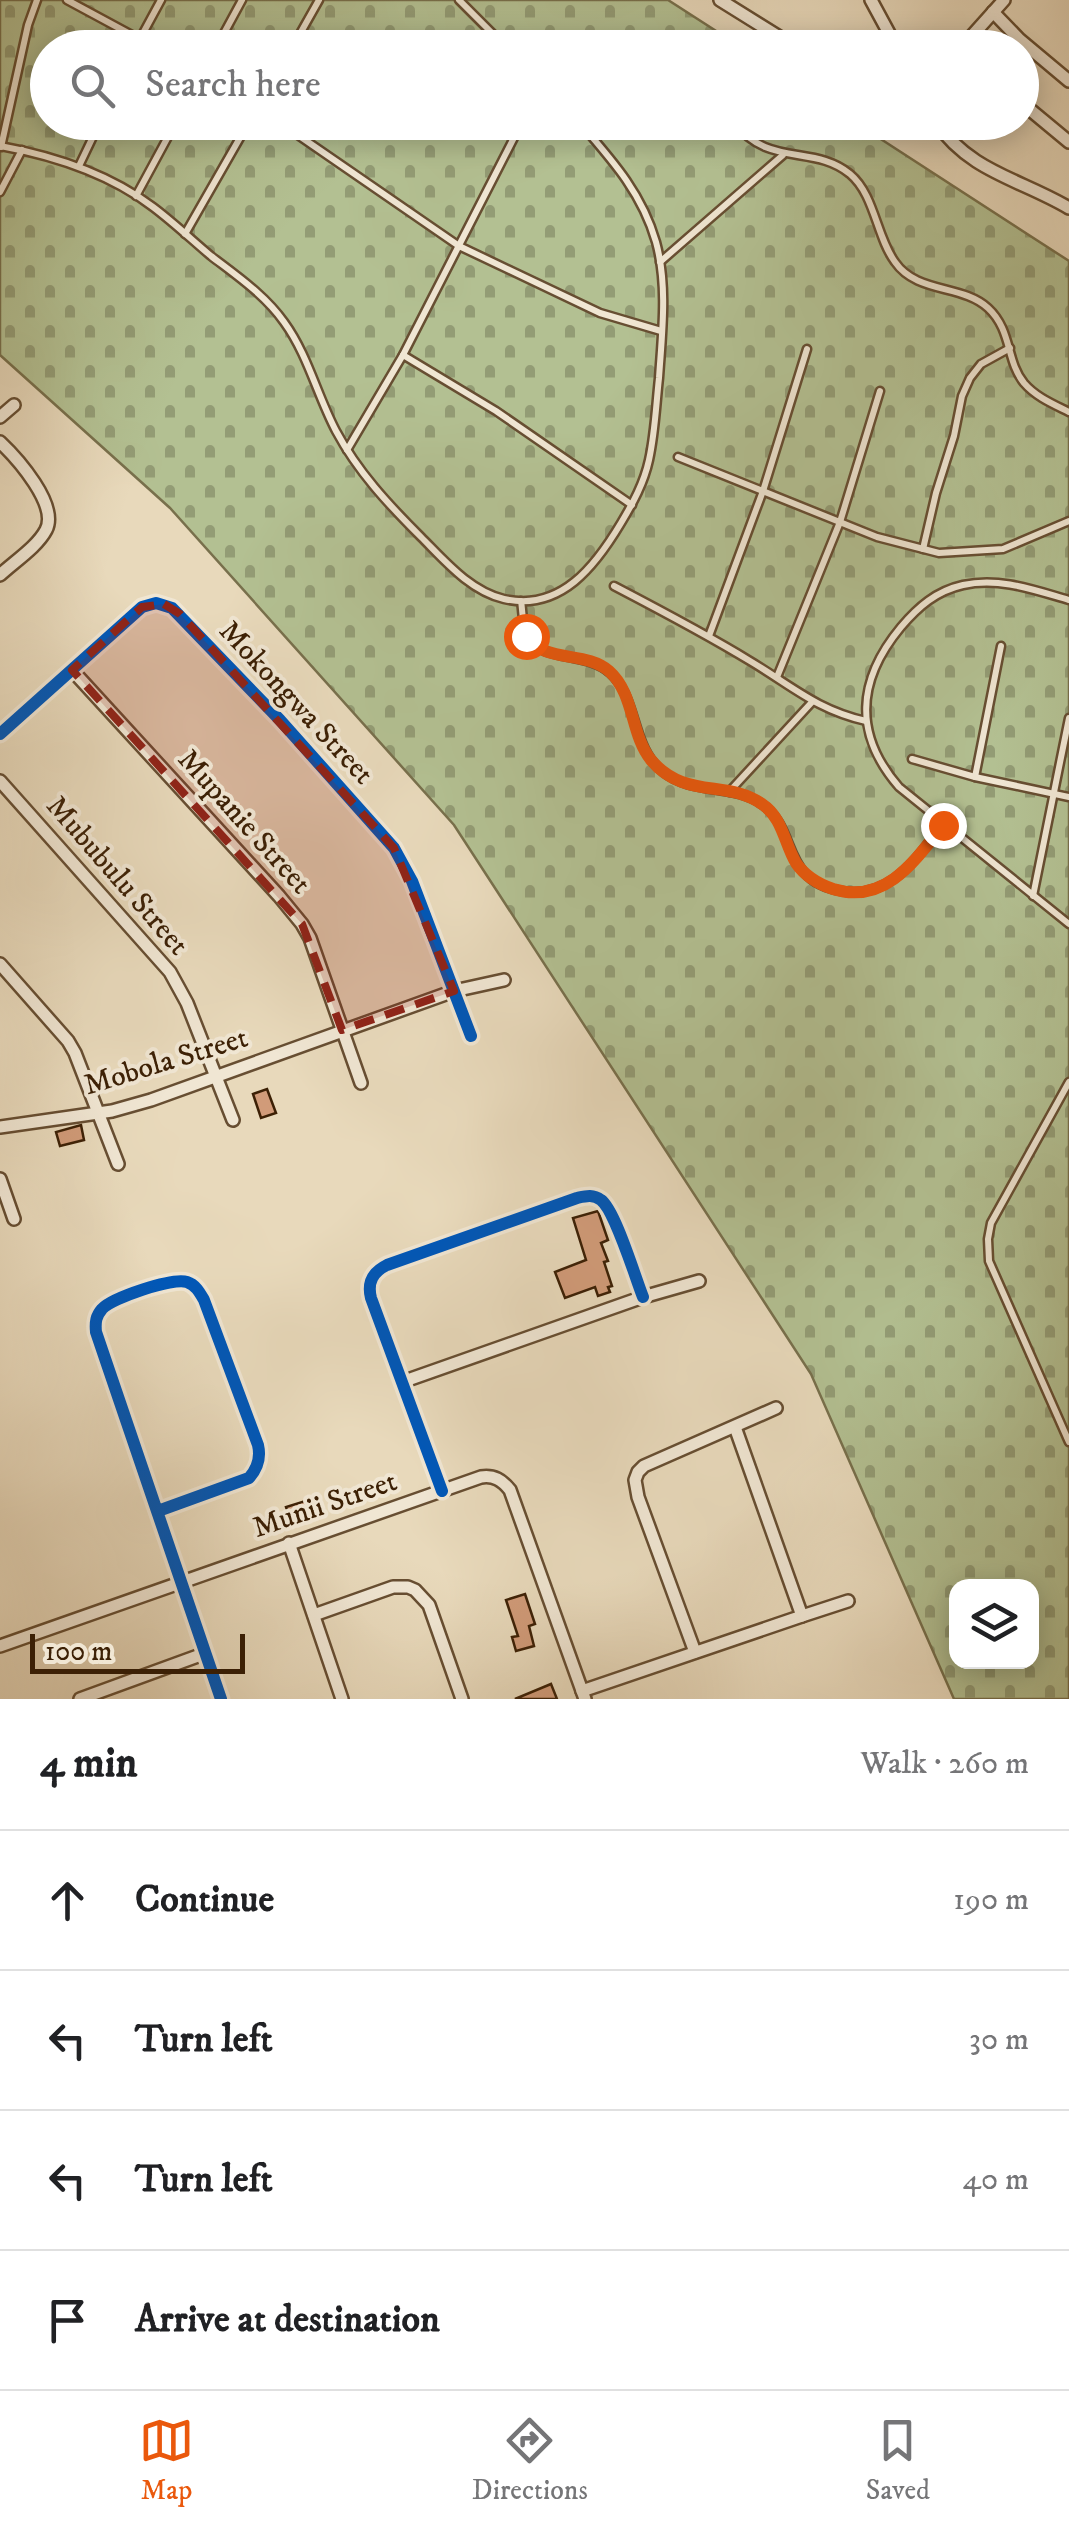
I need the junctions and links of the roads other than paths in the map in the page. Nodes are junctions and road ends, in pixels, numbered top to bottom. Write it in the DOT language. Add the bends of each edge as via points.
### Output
graph roads {
  1 [pos="26,0"];
  2 [pos="67,0"];
  3 [pos="161,0"];
  4 [pos="242,0"];
  5 [pos="319,0"];
  6 [pos="459,0"];
  7 [pos="720,0"];
  8 [pos="871,0"];
  9 [pos="1004,0"];
  10 [pos="36,2"];
  11 [pos="993,12"];
  12 [pos="125,30"];
  13 [pos="144,30"];
  14 [pos="226,30"];
  15 [pos="302,30"];
  16 [pos="489,30"];
  17 [pos="768,30"];
  18 [pos="887,30"];
  19 [pos="977,30"];
  20 [pos="1010,30"];
  21 [pos="1039,56"];
  22 [pos="1069,81"];
  23 [pos="1039,116"];
  24 [pos="91,140"];
  25 [pos="166,140"];
  26 [pos="239,140"];
  27 [pos="305,140"];
  28 [pos="513,140"];
  29 [pos="595,140"];
  30 [pos="752,140"];
  31 [pos="948,140"];
  32 [pos="1069,142"];
  33 [pos="0,146"];
  34 [pos="22,150"];
  35 [pos="784,154"];
  36 [pos="79,166"];
  37 [pos="0,192"];
  38 [pos="136,196"];
  39 [pos="1069,208"];
  40 [pos="185,234"];
  41 [pos="458,246"];
  42 [pos="660,262"];
  43 [pos="661,331"];
  44 [pos="1010,347"];
  45 [pos="807,349"];
  46 [pos="403,355"];
  47 [pos="880,390"];
  48 [pos="14,405"];
  49 [pos="1069,412"];
  50 [pos="0,417"];
  51 [pos="0,442"];
  52 [pos="346,450"];
  53 [pos="678,457"];
  54 [pos="763,491"];
  55 [pos="632,505"];
  56 [pos="1069,521"];
  57 [pos="840,522"];
  58 [pos="923,549"];
  59 [pos="0,574"];
  60 [pos="614,586"];
  61 [pos="1069,600"];
  62 [pos="521,601"];
  63 [pos="709,636"];
  64 [pos="1001,646"];
  65 [pos="72,670"];
  66 [pos="777,676"];
  67 [pos="812,702"];
  68 [pos="1069,718"];
  69 [pos="866,721"];
  70 [pos="0,734"];
  71 [pos="912,759"];
  72 [pos="975,778"];
  73 [pos="0,781"];
  74 [pos="729,792"];
  75 [pos="1055,794"];
  76 [pos="1069,797"];
  77 [pos="943,825"];
  78 [pos="1034,896"];
  79 [pos="1069,924"];
  80 [pos="0,964"];
  81 [pos="504,980"];
  82 [pos="454,991"];
  83 [pos="342,1030"];
  84 [pos="470,1036"];
  85 [pos="214,1077"];
  86 [pos="361,1082"];
  87 [pos="1069,1082"];
  88 [pos="98,1112"];
  89 [pos="233,1120"];
  90 [pos="0,1126"];
  91 [pos="118,1164"];
  92 [pos="0,1180"];
  93 [pos="14,1219"];
  94 [pos="699,1281"];
  95 [pos="642,1297"];
  96 [pos="402,1382"];
  97 [pos="776,1408"];
  98 [pos="736,1427"];
  99 [pos="1069,1442"];
  100 [pos="442,1491"];
  101 [pos="158,1511"];
  102 [pos="289,1543"];
  103 [pos="181,1581"];
  104 [pos="848,1601"];
  105 [pos="314,1615"];
  106 [pos="802,1616"];
  107 [pos="0,1646"];
  108 [pos="694,1652"];
  109 [pos="206,1653"];
  110 [pos="583,1695"];
  111 [pos="80,1699"];
  112 [pos="222,1699"];
  113 [pos="342,1699"];
  114 [pos="462,1699"];
  1 -- 10 [label="lane"];
  2 -- 12 [label="lane"];
  3 -- 13 [label="lane"];
  4 -- 14 [label="lane"];
  5 -- 15 [label="lane"];
  6 -- 16 [label="lane"];
  7 -- 17 [label="street"];
  8 -- 18 [label="street"];
  9 -- 11 [label="street"];
  10 -- 33 [label="lane"];
  11 -- 19 [label="street"];
  11 -- 20 [label="street"];
  21 -- 22 [label="street"];
  23 -- 32 [label="street"];
  24 -- 36 [label="lane"];
  25 -- 38 [label="lane"];
  26 -- 40 [label="lane"];
  27 -- 41 [label="lane"];
  28 -- 41 [label="lane"];
  29 -- 42 [label="lane" via="636,191"];
  30 -- 35 [label="lane"];
  31 -- 39 [label="street" via="969,158"];
  33 -- 34 [label="lane"];
  34 -- 36 [label="lane"];
  34 -- 37 [label="lane"];
  35 -- 42 [label="lane"];
  35 -- 44 [label="lane" via="850,174 896,264 919,282 986,306"];
  36 -- 38 [label="lane"];
  38 -- 40 [label="lane"];
  40 -- 52 [label="lane" via="282,320"];
  41 -- 43 [label="lane" via="600,313"];
  41 -- 46 [label="lane"];
  42 -- 43 [label="lane"];
  43 -- 55 [label="lane" via="652,440"];
  44 -- 49 [label="lane" via="1026,385"];
  44 -- 58 [label="lane" via="981,364 962,396"];
  45 -- 54 [label="lane"];
  46 -- 52 [label="lane"];
  46 -- 55 [label="lane"];
  47 -- 57 [label="lane"];
  48 -- 50 [label="street"];
  51 -- 59 [label="street" via="26,470 50,516 38,540"];
  52 -- 62 [label="lane" via="378,493 462,576 492,595"];
  53 -- 54 [label="lane"];
  54 -- 57 [label="lane"];
  54 -- 63 [label="lane"];
  55 -- 62 [label="lane" via="584,576 550,596"];
  56 -- 58 [label="lane" via="1003,550"];
  57 -- 58 [label="lane"];
  57 -- 66 [label="lane"];
  60 -- 63 [label="lane"];
  61 -- 69 [label="lane" via="987,582 931,598 887,644 868,688"];
  62 -- 74 [label="lane" via="526,636 537,648 592,661 615,677 645,752 662,772 678,782"];
  63 -- 66 [label="lane"];
  64 -- 72 [label="lane"];
  65 -- 70 [label="street, Mokongwa Street"];
  65 -- 82 [label="street, Mokongwa Street" via="142,607 156,602 180,614 394,848"];
  65 -- 83 [label="street, Mupanie Street" via="302,924"];
  66 -- 67 [label="lane"];
  67 -- 69 [label="lane"];
  67 -- 74 [label="lane"];
  68 -- 75 [label="lane"];
  69 -- 77 [label="lane" via="886,772"];
  71 -- 72 [label="lane"];
  72 -- 75 [label="lane"];
  73 -- 85 [label="street, Mububulu Street" via="170,972"];
  74 -- 77 [label="lane" via="765,806 799,867 839,891 866,892 892,882"];
  75 -- 76 [label="lane"];
  75 -- 78 [label="lane"];
  77 -- 78 [label="lane"];
  78 -- 79 [label="lane"];
  80 -- 88 [label="street" via="68,1041"];
  81 -- 82 [label="street, Mobola Street"];
  82 -- 83 [label="street, Mobola Street"];
  82 -- 84 [label="street, Mokongwa Street"];
  83 -- 85 [label="street, Mobola Street"];
  83 -- 86 [label="street"];
  85 -- 88 [label="street, Mobola Street"];
  85 -- 89 [label="street, Mububulu Street"];
  87 -- 99 [label="lane" via="988,1239 989,1261"];
  88 -- 90 [label="street, Mobola Street"];
  88 -- 91 [label="street"];
  92 -- 93 [label="street"];
  94 -- 95 [label="street"];
  95 -- 96 [label="street"];
  95 -- 96 [label="street" via="611,1212 596,1197 474,1233 388,1265 371,1278 370,1298"];
  96 -- 100 [label="street"];
  97 -- 98 [label="street"];
  98 -- 106 [label="street"];
  98 -- 108 [label="street" via="653,1460 635,1480"];
  100 -- 102 [label="street, Munii Street"];
  100 -- 110 [label="street, Munii Street" via="487,1476 510,1490"];
  101 -- 101 [label="street" via="95,1325 108,1303 182,1281 204,1300 260,1457 249,1478"];
  101 -- 103 [label="street"];
  102 -- 103 [label="street, Munii Street"];
  102 -- 105 [label="street"];
  103 -- 107 [label="street, Munii Street"];
  103 -- 109 [label="street"];
  104 -- 106 [label="street"];
  105 -- 113 [label="street"];
  105 -- 114 [label="street" via="400,1586 415,1590 425,1599"];
  106 -- 108 [label="street"];
  108 -- 110 [label="street"];
  109 -- 111 [label="street"];
  109 -- 112 [label="street"];
}
